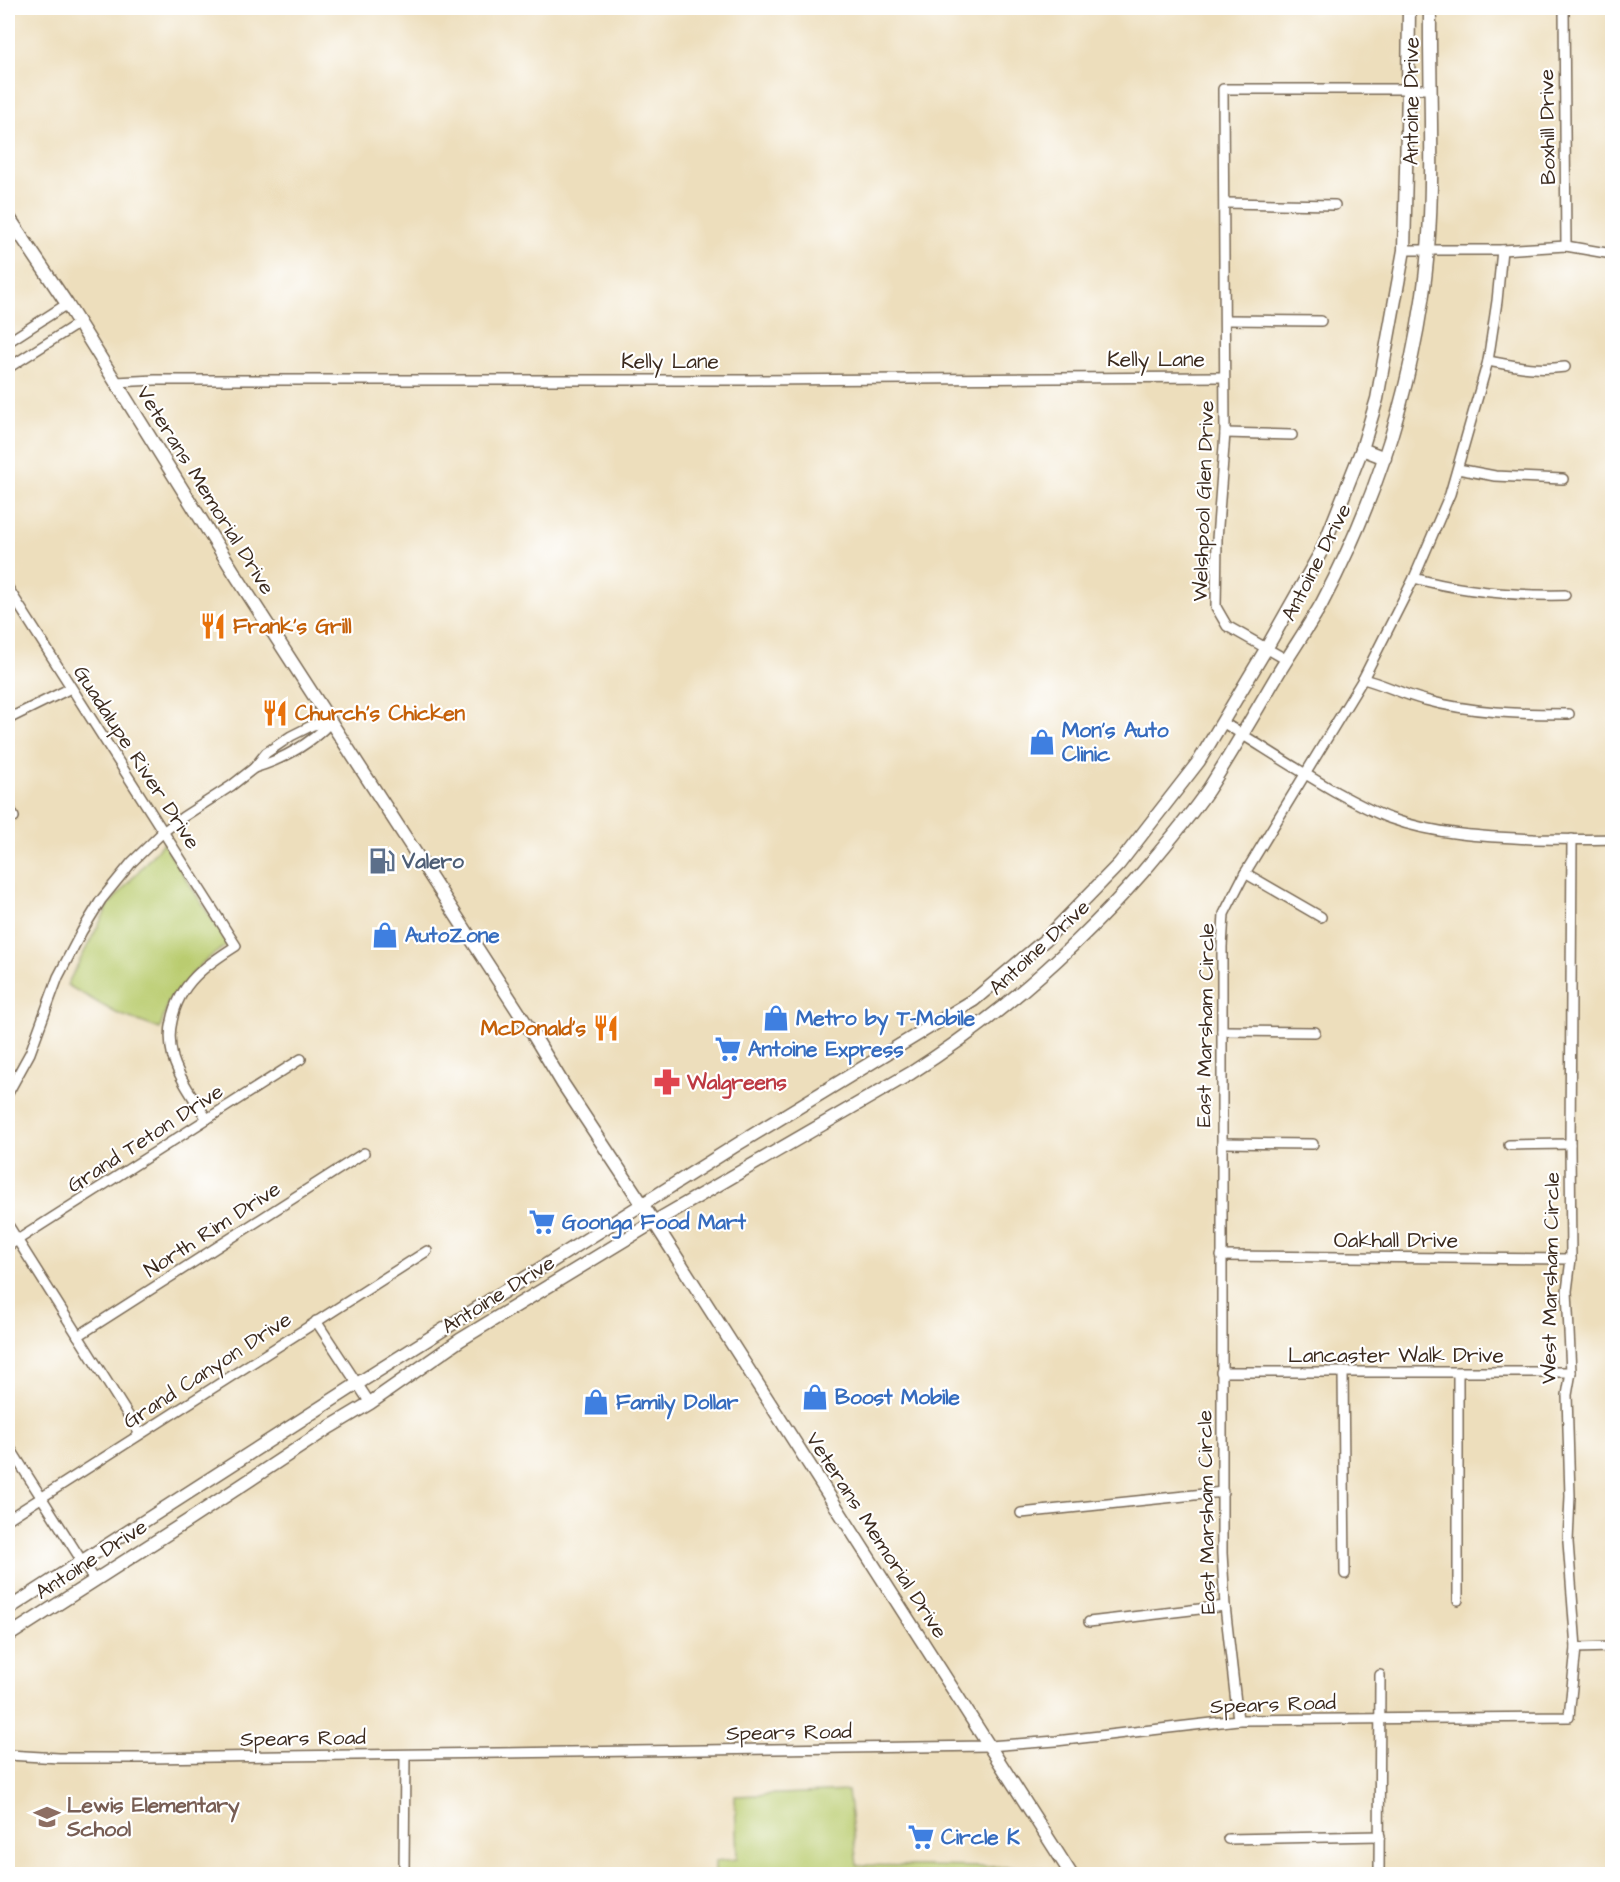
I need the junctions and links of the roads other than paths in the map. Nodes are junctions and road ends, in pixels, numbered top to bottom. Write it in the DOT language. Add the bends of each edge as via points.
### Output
graph roads {
  1 [pos="1409,8"];
  2 [pos="1430,8"];
  3 [pos="1564,8"];
  4 [pos="1408,90"];
  5 [pos="1430,90"];
  6 [pos="1225,203"];
  7 [pos="1335,206"];
  8 [pos="8,216"];
  9 [pos="1566,246"];
  10 [pos="1429,249"];
  11 [pos="1502,249"];
  12 [pos="1404,250"];
  13 [pos="1612,254"];
  14 [pos="67,304"];
  15 [pos="1225,320"];
  16 [pos="1322,321"];
  17 [pos="79,323"];
  18 [pos="8,342"];
  19 [pos="1488,361"];
  20 [pos="1565,367"];
  21 [pos="8,368"];
  22 [pos="1224,376"];
  23 [pos="116,382"];
  24 [pos="1225,433"];
  25 [pos="1292,435"];
  26 [pos="1362,449"];
  27 [pos="1385,458"];
  28 [pos="1458,469"];
  29 [pos="1563,479"];
  30 [pos="1414,578"];
  31 [pos="8,588"];
  32 [pos="1565,595"];
  33 [pos="1266,649"];
  34 [pos="1287,660"];
  35 [pos="1363,679"];
  36 [pos="71,688"];
  37 [pos="1569,714"];
  38 [pos="8,719"];
  39 [pos="331,722"];
  40 [pos="1222,722"];
  41 [pos="1243,735"];
  42 [pos="254,768"];
  43 [pos="1305,775"];
  44 [pos="8,805"];
  45 [pos="14,817"];
  46 [pos="163,832"];
  47 [pos="1612,839"];
  48 [pos="1572,840"];
  49 [pos="1245,873"];
  50 [pos="1321,917"];
  51 [pos="1222,1031"];
  52 [pos="1315,1032"];
  53 [pos="301,1059"];
  54 [pos="8,1093"];
  55 [pos="207,1119"];
  56 [pos="1222,1143"];
  57 [pos="1313,1144"];
  58 [pos="1570,1144"];
  59 [pos="1509,1145"];
  60 [pos="364,1153"];
  61 [pos="642,1205"];
  62 [pos="654,1222"];
  63 [pos="8,1225"];
  64 [pos="17,1240"];
  65 [pos="8,1246"];
  66 [pos="427,1251"];
  67 [pos="1221,1256"];
  68 [pos="1571,1259"];
  69 [pos="471,1312"];
  70 [pos="316,1321"];
  71 [pos="480,1328"];
  72 [pos="78,1336"];
  73 [pos="1221,1372"];
  74 [pos="1343,1372"];
  75 [pos="1571,1372"];
  76 [pos="1458,1373"];
  77 [pos="357,1384"];
  78 [pos="370,1403"];
  79 [pos="140,1434"];
  80 [pos="8,1445"];
  81 [pos="1223,1492"];
  82 [pos="41,1497"];
  83 [pos="1021,1514"];
  84 [pos="8,1519"];
  85 [pos="81,1562"];
  86 [pos="1345,1574"];
  87 [pos="94,1580"];
  88 [pos="1458,1599"];
  89 [pos="1225,1606"];
  90 [pos="8,1609"];
  91 [pos="1089,1622"];
  92 [pos="8,1636"];
  93 [pos="1612,1647"];
  94 [pos="1576,1648"];
  95 [pos="1380,1676"];
  96 [pos="1569,1717"];
  97 [pos="1380,1719"];
  98 [pos="1238,1720"];
  99 [pos="989,1746"];
  100 [pos="8,1755"];
  101 [pos="405,1755"];
  102 [pos="1380,1836"];
  103 [pos="1228,1839"];
  104 [pos="404,1875"];
  105 [pos="1071,1875"];
  106 [pos="1379,1875"];
  1 -- 4 [label="main road, Antoine Drive"];
  2 -- 5 [label="main road, Antoine Drive"];
  3 -- 9 [label="street, Boxhill Drive"];
  4 -- 5 [label="street"];
  4 -- 6 [label="street, Welshpool Glen Drive" via="1224,89"];
  4 -- 12 [label="main road, Antoine Drive"];
  5 -- 10 [label="main road, Antoine Drive"];
  6 -- 7 [label="street"];
  6 -- 15 [label="street, Welshpool Glen Drive"];
  8 -- 14 [label="main road, Veterans Memorial Drive"];
  9 -- 11 [label="street"];
  9 -- 13 [label="street"];
  10 -- 11 [label="street"];
  10 -- 12 [label="street"];
  10 -- 27 [label="main road, Antoine Drive" via="1412,357"];
  11 -- 19 [label="street, East Marsham Circle"];
  12 -- 26 [label="main road, Antoine Drive" via="1377,399"];
  14 -- 17 [label="main road, Veterans Memorial Drive"];
  14 -- 18 [label="street"];
  15 -- 16 [label="street"];
  15 -- 22 [label="street, Welshpool Glen Drive"];
  17 -- 21 [label="street"];
  17 -- 23 [label="main road, Veterans Memorial Drive"];
  19 -- 20 [label="street" via="1547,370"];
  19 -- 28 [label="street, East Marsham Circle"];
  22 -- 23 [label="street, Kelly Lane"];
  22 -- 24 [label="street, Welshpool Glen Drive"];
  23 -- 39 [label="main road, Veterans Memorial Drive"];
  24 -- 25 [label="street"];
  24 -- 33 [label="street, Welshpool Glen Drive" via="1216,607 1227,626"];
  26 -- 27 [label="main road"];
  26 -- 33 [label="main road, Antoine Drive" via="1322,550"];
  27 -- 34 [label="main road, Antoine Drive" via="1339,569"];
  28 -- 29 [label="street" via="1495,476"];
  28 -- 30 [label="street, East Marsham Circle"];
  30 -- 32 [label="street" via="1496,594"];
  30 -- 35 [label="street, East Marsham Circle"];
  31 -- 36 [label="street, Guadalupe River Drive"];
  33 -- 34 [label="street, Welshpool Glen Drive"];
  33 -- 40 [label="main road, Antoine Drive"];
  34 -- 41 [label="main road, Antoine Drive"];
  35 -- 37 [label="street" via="1458,707"];
  35 -- 43 [label="street, East Marsham Circle"];
  36 -- 38 [label="street"];
  36 -- 46 [label="street, Guadalupe River Drive"];
  39 -- 42 [label="street" via="299,749"];
  39 -- 42 [label="street" via="313,725 291,736 266,753"];
  39 -- 61 [label="main road, Veterans Memorial Drive"];
  40 -- 41 [label="street"];
  40 -- 61 [label="main road, Antoine Drive" via="1199,761 1119,864 1045,940 974,1000"];
  41 -- 43 [label="street"];
  41 -- 62 [label="main road, Antoine Drive" via="1166,845 1086,934 1018,996 911,1073"];
  42 -- 46 [label="street"];
  43 -- 48 [label="street" via="1366,808 1414,826 1462,835"];
  43 -- 49 [label="street, East Marsham Circle"];
  44 -- 45 [label="street"];
  46 -- 54 [label="street" via="116,881 82,931 58,977 30,1053"];
  46 -- 55 [label="street, Guadalupe River Drive" via="236,946 191,979 176,1004 170,1029 176,1065"];
  47 -- 48 [label="street"];
  48 -- 58 [label="street, West Marsham Circle"];
  49 -- 50 [label="street"];
  49 -- 51 [label="street, East Marsham Circle" via="1224,914"];
  51 -- 52 [label="street"];
  51 -- 56 [label="street, East Marsham Circle"];
  53 -- 55 [label="street, Grand Teton Drive"];
  55 -- 64 [label="street, Grand Teton Drive"];
  56 -- 57 [label="street"];
  56 -- 67 [label="street, East Marsham Circle"];
  58 -- 59 [label="street"];
  58 -- 68 [label="street, West Marsham Circle"];
  60 -- 72 [label="street, North Rim Drive"];
  61 -- 62 [label="main road, Veterans Memorial Drive"];
  61 -- 69 [label="main road, Antoine Drive"];
  62 -- 71 [label="main road, Antoine Drive"];
  62 -- 99 [label="main road, Veterans Memorial Drive"];
  63 -- 64 [label="street"];
  64 -- 65 [label="street, Grand Teton Drive"];
  64 -- 72 [label="street"];
  66 -- 70 [label="street, Grand Canyon Drive"];
  67 -- 68 [label="street, Oakhall Drive"];
  67 -- 73 [label="street, East Marsham Circle"];
  68 -- 75 [label="street, West Marsham Circle"];
  69 -- 71 [label="main road"];
  69 -- 77 [label="main road, Antoine Drive"];
  70 -- 77 [label="street"];
  70 -- 79 [label="street, Grand Canyon Drive"];
  71 -- 78 [label="main road, Antoine Drive"];
  72 -- 79 [label="street"];
  73 -- 74 [label="street, Lancaster Walk Drive"];
  73 -- 81 [label="street, East Marsham Circle"];
  74 -- 76 [label="street, Lancaster Walk Drive"];
  74 -- 86 [label="street"];
  75 -- 76 [label="street, Lancaster Walk Drive"];
  75 -- 94 [label="street, West Marsham Circle" via="1567,1395 1568,1542"];
  76 -- 88 [label="street"];
  77 -- 78 [label="street"];
  77 -- 85 [label="main road, Antoine Drive"];
  78 -- 87 [label="main road, Antoine Drive"];
  79 -- 82 [label="street, Grand Canyon Drive"];
  80 -- 82 [label="street"];
  81 -- 83 [label="street"];
  81 -- 89 [label="street, East Marsham Circle"];
  82 -- 84 [label="street, Grand Canyon Drive"];
  82 -- 85 [label="street"];
  85 -- 87 [label="street"];
  85 -- 90 [label="main road, Antoine Drive"];
  87 -- 92 [label="main road, Antoine Drive"];
  89 -- 91 [label="street"];
  89 -- 98 [label="street, East Marsham Circle"];
  93 -- 94 [label="street"];
  94 -- 96 [label="street, West Marsham Circle"];
  95 -- 97 [label="street"];
  96 -- 97 [label="street, Spears Road"];
  97 -- 98 [label="street, Spears Road"];
  97 -- 102 [label="street"];
  98 -- 99 [label="street, Spears Road"];
  99 -- 101 [label="street, Spears Road"];
  99 -- 105 [label="main road, Veterans Memorial Drive"];
  100 -- 101 [label="street, Spears Road"];
  101 -- 104 [label="street"];
  102 -- 103 [label="street"];
  102 -- 106 [label="street"];
}
